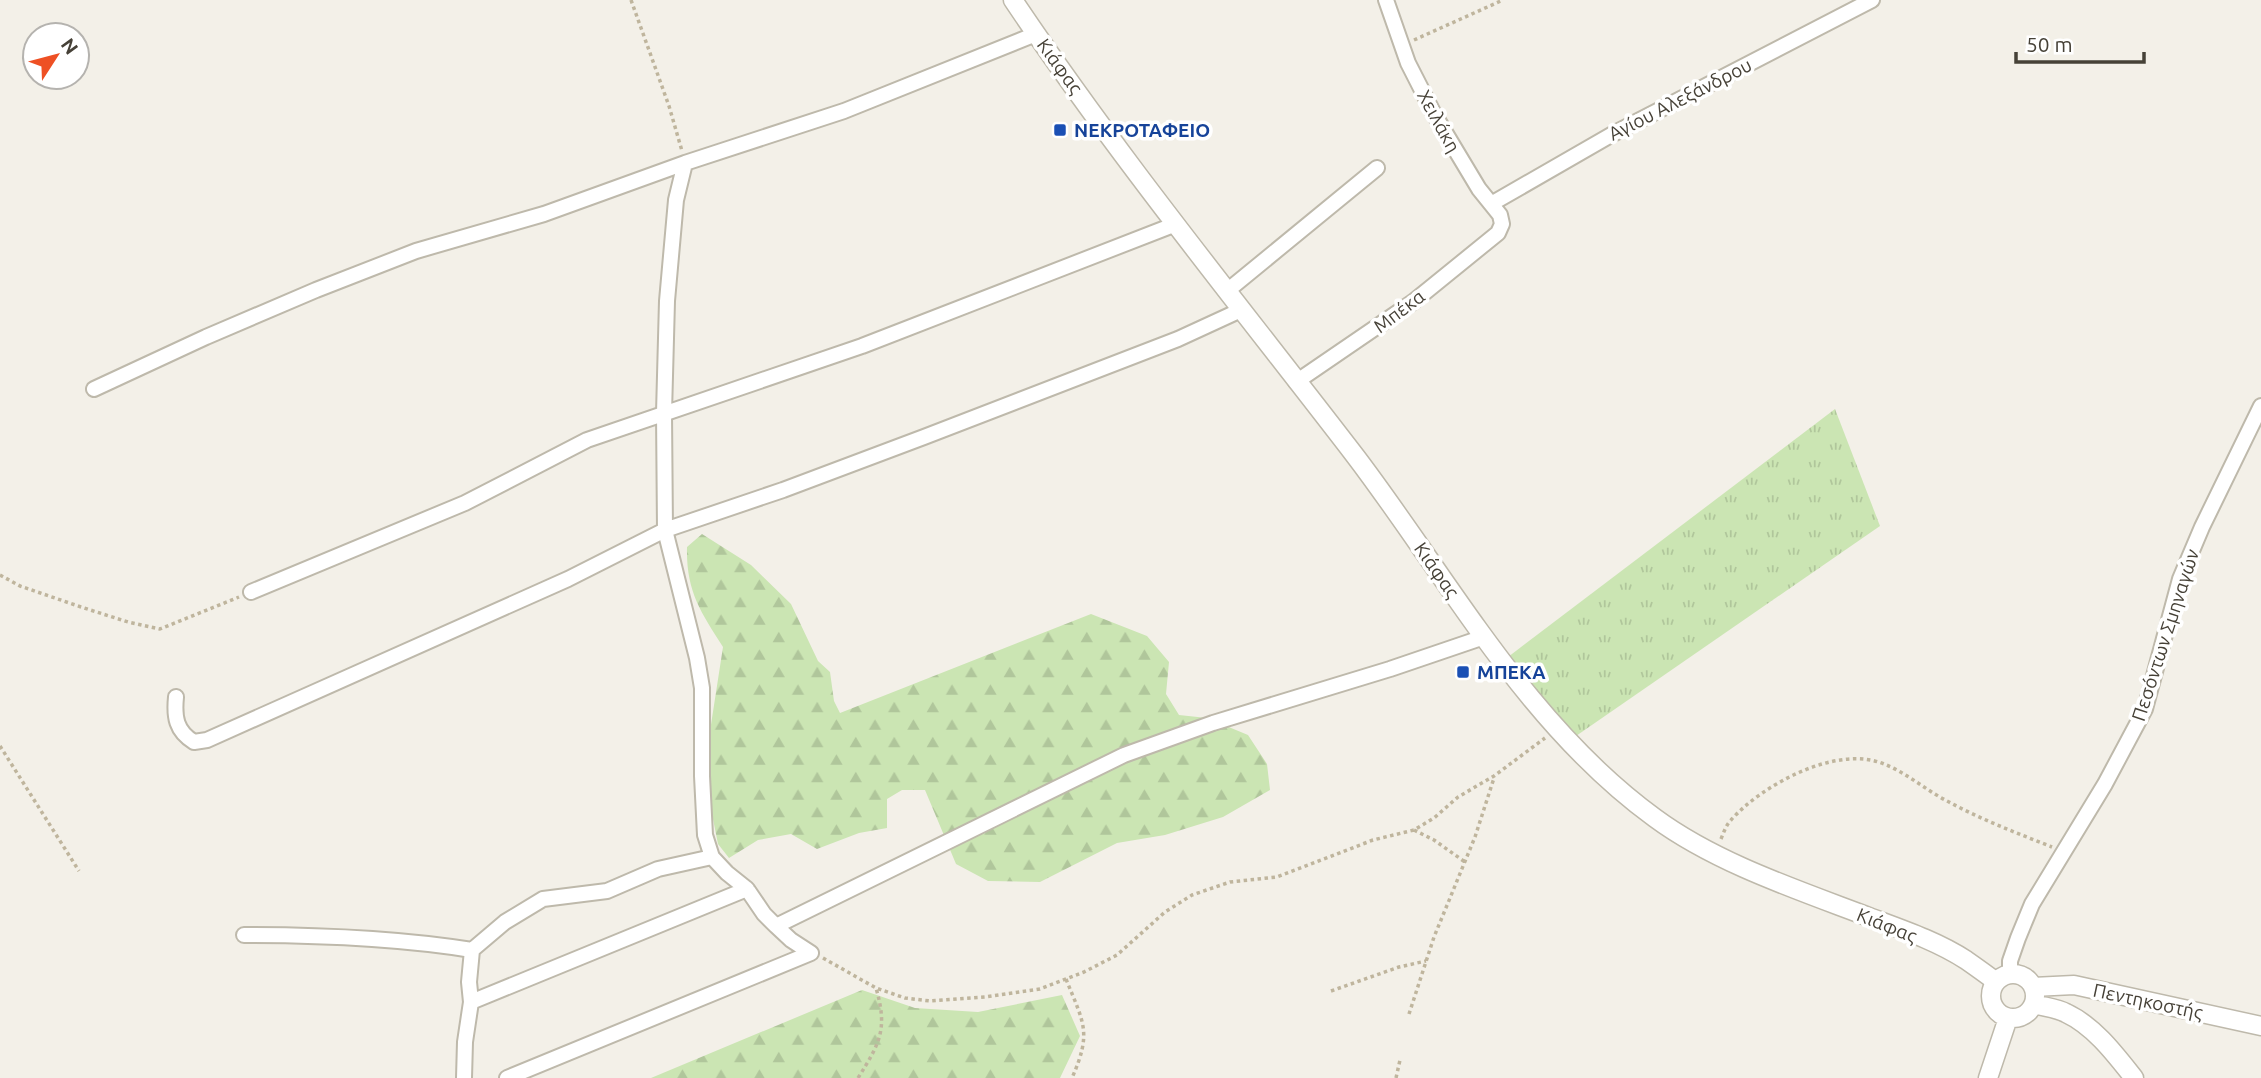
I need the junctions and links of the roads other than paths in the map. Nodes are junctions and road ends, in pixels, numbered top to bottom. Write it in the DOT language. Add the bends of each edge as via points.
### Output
graph roads {
  1 [pos="1013,0"];
  2 [pos="1386,0"];
  3 [pos="1872,0"];
  4 [pos="1036,34"];
  5 [pos="685,163"];
  6 [pos="1377,168"];
  7 [pos="1491,204"];
  8 [pos="1176,224"];
  9 [pos="1497,233"];
  10 [pos="1227,290"];
  11 [pos="1241,310"];
  12 [pos="1296,382"];
  13 [pos="94,389"];
  14 [pos="2261,406"];
  15 [pos="664,413"];
  16 [pos="665,530"];
  17 [pos="251,592"];
  18 [pos="1484,637"];
  19 [pos="176,697"];
  20 [pos="712,857"];
  21 [pos="747,889"];
  22 [pos="776,926"];
  23 [pos="244,935"];
  24 [pos="472,950"];
  25 [pos="2002,978"];
  26 [pos="2034,996"];
  27 [pos="471,1002"];
  28 [pos="2008,1018"];
  29 [pos="2261,1026"];
  30 [pos="464,1078"];
  31 [pos="507,1078"];
  32 [pos="1988,1078"];
  33 [pos="2134,1078"];
  1 -- 4 [label="street, Κιάφας"];
  2 -- 7 [label="street, Χειλάκη" via="1408,62 1434,114"];
  3 -- 7 [label="street, Αγίου Αλεξάνδρου" via="1611,135"];
  4 -- 5 [label="street" via="844,111"];
  4 -- 8 [label="street, Κιάφας"];
  5 -- 13 [label="street" via="544,214 415,251 292,300"];
  5 -- 15 [label="street" via="676,200 667,301"];
  6 -- 10 [label="street"];
  7 -- 9 [label="street, Χειλάκη" via="1502,219"];
  8 -- 10 [label="street, Κιάφας"];
  8 -- 15 [label="street" via="862,346"];
  9 -- 12 [label="street, Μπέκα" via="1413,302"];
  10 -- 11 [label="street, Κιάφας"];
  11 -- 12 [label="street, Κιάφας"];
  11 -- 16 [label="street" via="1178,339 898,447"];
  12 -- 18 [label="street, Κιάφας"];
  14 -- 25 [label="street, Πεσόντων Σμηναγών" via="2180,579 2145,709 2032,904"];
  15 -- 16 [label="street"];
  15 -- 17 [label="street" via="587,440 465,503"];
  16 -- 19 [label="street" via="568,579 207,740 194,742 184,736 175,711"];
  16 -- 20 [label="street" via="702,688 702,788 705,835"];
  18 -- 22 [label="street" via="1124,755"];
  18 -- 25 [label="street, Κιάφας" via="1558,729 1654,818 1714,853 1911,933"];
  20 -- 21 [label="street"];
  20 -- 24 [label="street" via="658,869 607,891 543,899"];
  21 -- 22 [label="street"];
  21 -- 27 [label="street"];
  22 -- 31 [label="street" via="811,953"];
  23 -- 24 [label="street" via="315,936"];
  24 -- 27 [label="street"];
  25 -- 26 [label="street" via="2019,975 2028,979"];
  25 -- 28 [label="street" via="1990,996 1991,1003"];
  26 -- 28 [label="street" via="2023,1016"];
  26 -- 29 [label="street, Πεντηκοστής" via="2074,985"];
  26 -- 33 [label="street" via="2093,1032"];
  27 -- 30 [label="street"];
  28 -- 32 [label="street"];
}
